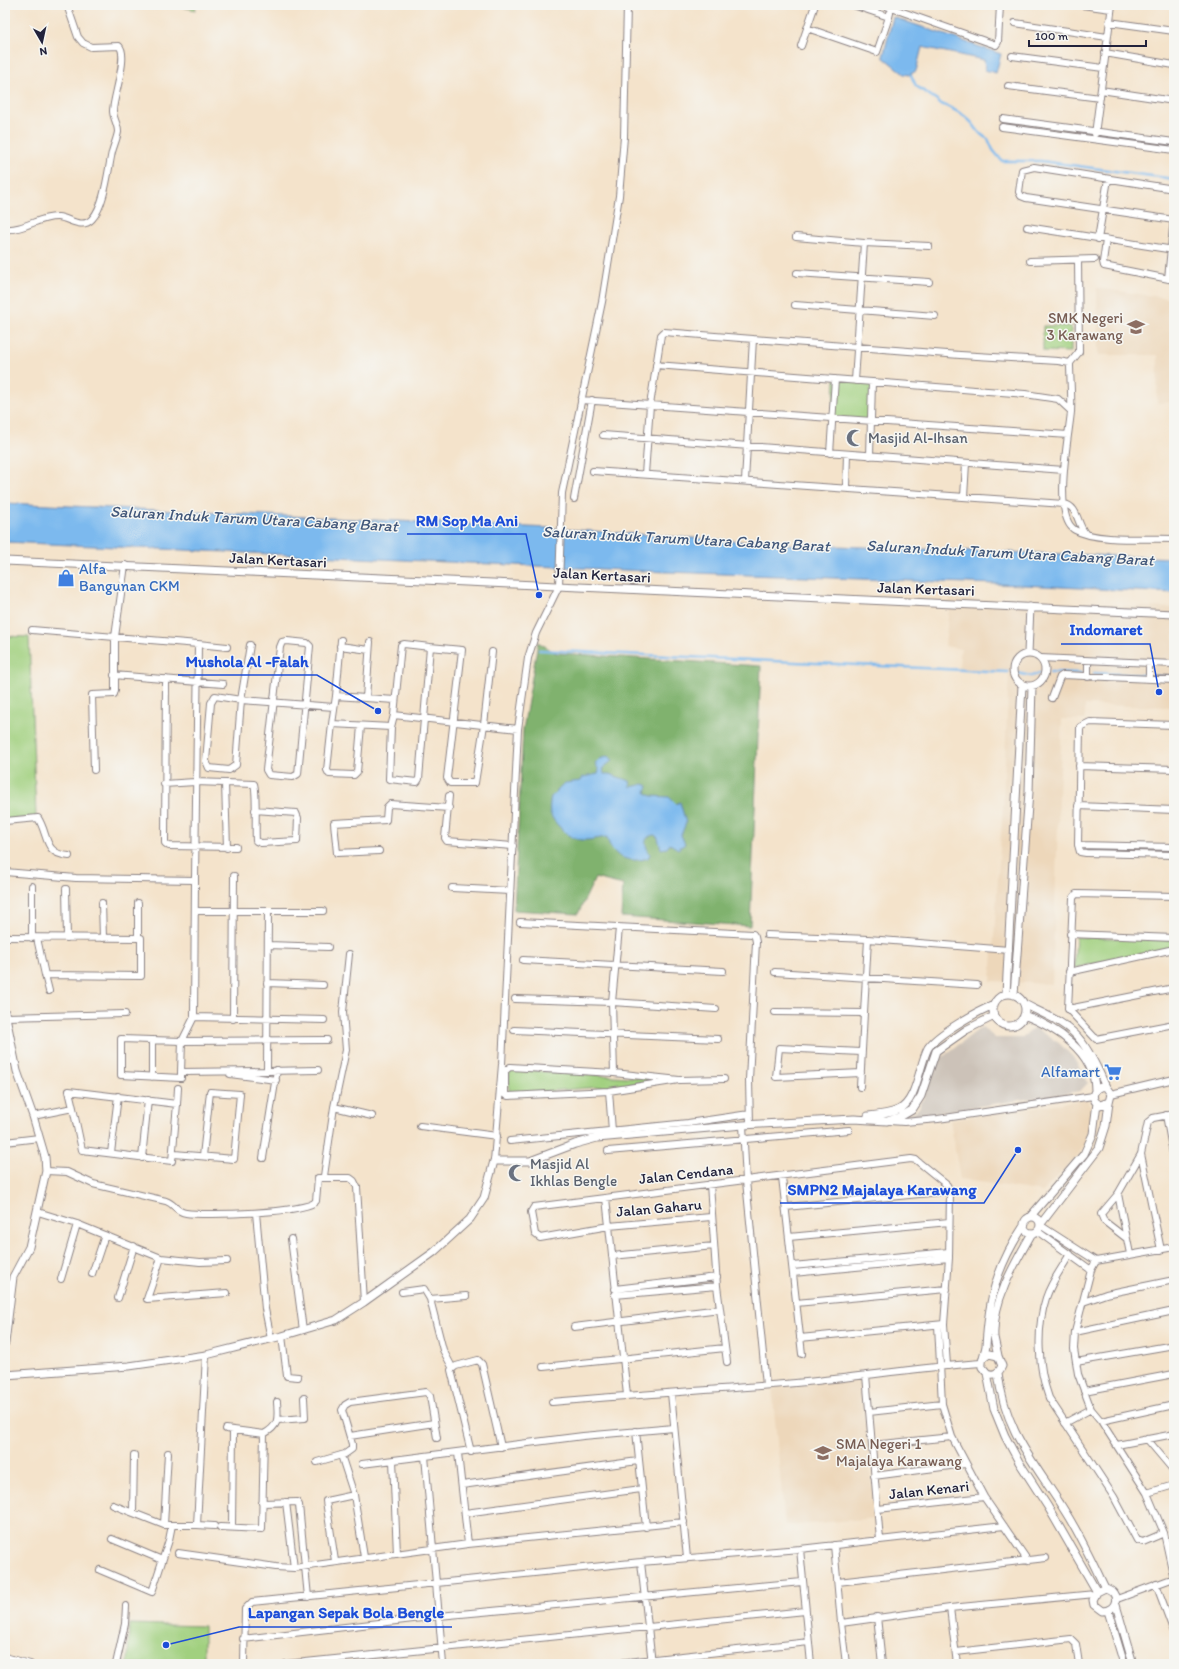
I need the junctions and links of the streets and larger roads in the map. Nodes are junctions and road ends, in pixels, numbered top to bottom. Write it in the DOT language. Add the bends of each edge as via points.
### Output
graph roads {
  1 [pos="67,5"];
  2 [pos="627,5"];
  3 [pos="815,5"];
  4 [pos="855,5"];
  5 [pos="883,5"];
  6 [pos="999,5"];
  7 [pos="1082,5"];
  8 [pos="1111,7"];
  9 [pos="892,8"];
  10 [pos="889,17"];
  11 [pos="1109,22"];
  12 [pos="1015,23"];
  13 [pos="807,28"];
  14 [pos="1174,31"];
  15 [pos="1107,37"];
  16 [pos="800,46"];
  17 [pos="1105,53"];
  18 [pos="1012,56"];
  19 [pos="1174,65"];
  20 [pos="1104,68"];
  21 [pos="1008,86"];
  22 [pos="1100,90"];
  23 [pos="1100,98"];
  24 [pos="1174,101"];
  25 [pos="1003,119"];
  26 [pos="1002,127"];
  27 [pos="1095,132"];
  28 [pos="1094,140"];
  29 [pos="1174,142"];
  30 [pos="1174,150"];
  31 [pos="1108,179"];
  32 [pos="1174,189"];
  33 [pos="1104,210"];
  34 [pos="1174,218"];
  35 [pos="1027,227"];
  36 [pos="5,229"];
  37 [pos="796,237"];
  38 [pos="1098,239"];
  39 [pos="1106,240"];
  40 [pos="864,243"];
  41 [pos="929,246"];
  42 [pos="1172,250"];
  43 [pos="1078,260"];
  44 [pos="1095,260"];
  45 [pos="1030,261"];
  46 [pos="797,272"];
  47 [pos="862,276"];
  48 [pos="1171,280"];
  49 [pos="929,282"];
  50 [pos="795,305"];
  51 [pos="858,310"];
  52 [pos="936,316"];
  53 [pos="753,339"];
  54 [pos="856,347"];
  55 [pos="1070,363"];
  56 [pos="656,365"];
  57 [pos="751,372"];
  58 [pos="835,379"];
  59 [pos="855,381"];
  60 [pos="872,382"];
  61 [pos="581,400"];
  62 [pos="592,400"];
  63 [pos="650,405"];
  64 [pos="748,412"];
  65 [pos="1071,412"];
  66 [pos="833,418"];
  67 [pos="871,421"];
  68 [pos="603,435"];
  69 [pos="1068,435"];
  70 [pos="647,439"];
  71 [pos="746,446"];
  72 [pos="830,453"];
  73 [pos="847,454"];
  74 [pos="870,456"];
  75 [pos="966,463"];
  76 [pos="1064,470"];
  77 [pos="593,471"];
  78 [pos="645,474"];
  79 [pos="745,481"];
  80 [pos="846,488"];
  81 [pos="964,497"];
  82 [pos="574,499"];
  83 [pos="1064,504"];
  84 [pos="1085,534"];
  85 [pos="1174,539"];
  86 [pos="5,561"];
  87 [pos="125,565"];
  88 [pos="559,586"];
  89 [pos="1030,607"];
  90 [pos="1174,614"];
  91 [pos="32,630"];
  92 [pos="115,637"];
  93 [pos="370,642"];
  94 [pos="198,644"];
  95 [pos="250,645"];
  96 [pos="227,647"];
  97 [pos="430,647"];
  98 [pos="369,650"];
  99 [pos="492,652"];
  100 [pos="1028,653"];
  101 [pos="1040,658"];
  102 [pos="1088,660"];
  103 [pos="1149,663"];
  104 [pos="1174,664"];
  105 [pos="114,675"];
  106 [pos="1088,677"];
  107 [pos="166,679"];
  108 [pos="1150,679"];
  109 [pos="1174,680"];
  110 [pos="196,681"];
  111 [pos="223,684"];
  112 [pos="1022,685"];
  113 [pos="1032,686"];
  114 [pos="336,696"];
  115 [pos="366,698"];
  116 [pos="1052,698"];
  117 [pos="242,700"];
  118 [pos="395,700"];
  119 [pos="272,703"];
  120 [pos="304,706"];
  121 [pos="334,707"];
  122 [pos="394,715"];
  123 [pos="423,717"];
  124 [pos="452,722"];
  125 [pos="332,724"];
  126 [pos="484,725"];
  127 [pos="1174,725"];
  128 [pos="361,726"];
  129 [pos="391,727"];
  130 [pos="518,729"];
  131 [pos="1019,751"];
  132 [pos="1030,751"];
  133 [pos="1079,766"];
  134 [pos="1174,769"];
  135 [pos="94,770"];
  136 [pos="195,782"];
  137 [pos="225,783"];
  138 [pos="164,784"];
  139 [pos="449,796"];
  140 [pos="1078,806"];
  141 [pos="449,808"];
  142 [pos="255,810"];
  143 [pos="1174,810"];
  144 [pos="5,821"];
  145 [pos="1078,845"];
  146 [pos="513,846"];
  147 [pos="196,847"];
  148 [pos="236,847"];
  149 [pos="1152,847"];
  150 [pos="1174,847"];
  151 [pos="227,848"];
  152 [pos="379,851"];
  153 [pos="1151,855"];
  154 [pos="1174,855"];
  155 [pos="69,856"];
  156 [pos="5,872"];
  157 [pos="234,876"];
  158 [pos="195,880"];
  159 [pos="32,886"];
  160 [pos="452,888"];
  161 [pos="66,889"];
  162 [pos="510,891"];
  163 [pos="1174,896"];
  164 [pos="102,903"];
  165 [pos="138,903"];
  166 [pos="195,911"];
  167 [pos="268,911"];
  168 [pos="322,911"];
  169 [pos="234,912"];
  170 [pos="520,922"];
  171 [pos="618,928"];
  172 [pos="1070,934"];
  173 [pos="767,935"];
  174 [pos="5,937"];
  175 [pos="35,938"];
  176 [pos="67,938"];
  177 [pos="102,938"];
  178 [pos="138,938"];
  179 [pos="1174,938"];
  180 [pos="868,939"];
  181 [pos="268,945"];
  182 [pos="328,947"];
  183 [pos="1174,949"];
  184 [pos="1009,950"];
  185 [pos="349,954"];
  186 [pos="523,960"];
  187 [pos="615,964"];
  188 [pos="723,971"];
  189 [pos="775,972"];
  190 [pos="1069,972"];
  191 [pos="46,975"];
  192 [pos="866,978"];
  193 [pos="267,983"];
  194 [pos="323,985"];
  195 [pos="977,985"];
  196 [pos="1174,988"];
  197 [pos="50,991"];
  198 [pos="1006,994"];
  199 [pos="1014,995"];
  200 [pos="515,999"];
  201 [pos="612,1002"];
  202 [pos="1024,1004"];
  203 [pos="994,1005"];
  204 [pos="716,1008"];
  205 [pos="1068,1009"];
  206 [pos="775,1012"];
  207 [pos="864,1013"];
  208 [pos="125,1014"];
  209 [pos="6,1015"];
  210 [pos="1024,1015"];
  211 [pos="994,1016"];
  212 [pos="194,1017"];
  213 [pos="267,1018"];
  214 [pos="233,1019"];
  215 [pos="324,1020"];
  216 [pos="1174,1024"];
  217 [pos="514,1030"];
  218 [pos="612,1034"];
  219 [pos="718,1039"];
  220 [pos="152,1040"];
  221 [pos="268,1040"];
  222 [pos="327,1040"];
  223 [pos="182,1041"];
  224 [pos="861,1052"];
  225 [pos="15,1060"];
  226 [pos="5,1062"];
  227 [pos="278,1070"];
  228 [pos="318,1070"];
  229 [pos="207,1071"];
  230 [pos="267,1071"];
  231 [pos="181,1072"];
  232 [pos="614,1073"];
  233 [pos="861,1073"];
  234 [pos="152,1077"];
  235 [pos="724,1079"];
  236 [pos="1174,1079"];
  237 [pos="276,1080"];
  238 [pos="679,1080"];
  239 [pos="860,1086"];
  240 [pos="1106,1087"];
  241 [pos="178,1088"];
  242 [pos="608,1091"];
  243 [pos="1094,1093"];
  244 [pos="1111,1094"];
  245 [pos="118,1096"];
  246 [pos="148,1100"];
  247 [pos="1109,1102"];
  248 [pos="177,1104"];
  249 [pos="1097,1104"];
  250 [pos="334,1107"];
  251 [pos="73,1108"];
  252 [pos="749,1114"];
  253 [pos="1174,1114"];
  254 [pos="33,1116"];
  255 [pos="372,1116"];
  256 [pos="1166,1116"];
  257 [pos="854,1119"];
  258 [pos="887,1121"];
  259 [pos="746,1125"];
  260 [pos="420,1126"];
  261 [pos="849,1130"];
  262 [pos="612,1131"];
  263 [pos="496,1136"];
  264 [pos="39,1138"];
  265 [pos="743,1139"];
  266 [pos="510,1141"];
  267 [pos="5,1142"];
  268 [pos="608,1151"];
  269 [pos="111,1153"];
  270 [pos="174,1154"];
  271 [pos="1141,1154"];
  272 [pos="204,1156"];
  273 [pos="142,1158"];
  274 [pos="263,1158"];
  275 [pos="1174,1160"];
  276 [pos="494,1161"];
  277 [pos="46,1171"];
  278 [pos="324,1176"];
  279 [pos="782,1177"];
  280 [pos="746,1181"];
  281 [pos="710,1184"];
  282 [pos="950,1191"];
  283 [pos="1118,1194"];
  284 [pos="606,1198"];
  285 [pos="786,1207"];
  286 [pos="38,1212"];
  287 [pos="256,1213"];
  288 [pos="711,1217"];
  289 [pos="1027,1221"];
  290 [pos="949,1222"];
  291 [pos="77,1224"];
  292 [pos="609,1226"];
  293 [pos="1036,1229"];
  294 [pos="105,1235"];
  295 [pos="789,1237"];
  296 [pos="1126,1238"];
  297 [pos="291,1239"];
  298 [pos="134,1246"];
  299 [pos="714,1246"];
  300 [pos="1174,1247"];
  301 [pos="1161,1250"];
  302 [pos="1070,1254"];
  303 [pos="1130,1254"];
  304 [pos="949,1255"];
  305 [pos="612,1256"];
  306 [pos="160,1258"];
  307 [pos="227,1261"];
  308 [pos="1096,1261"];
  309 [pos="793,1270"];
  310 [pos="1091,1270"];
  311 [pos="92,1274"];
  312 [pos="717,1277"];
  313 [pos="61,1278"];
  314 [pos="1174,1280"];
  315 [pos="717,1286"];
  316 [pos="947,1289"];
  317 [pos="402,1292"];
  318 [pos="615,1292"];
  319 [pos="227,1294"];
  320 [pos="466,1296"];
  321 [pos="118,1298"];
  322 [pos="430,1299"];
  323 [pos="364,1302"];
  324 [pos="1083,1302"];
  325 [pos="796,1303"];
  326 [pos="7,1304"];
  327 [pos="720,1309"];
  328 [pos="1174,1312"];
  329 [pos="618,1321"];
  330 [pos="941,1324"];
  331 [pos="574,1327"];
  332 [pos="303,1330"];
  333 [pos="1075,1332"];
  334 [pos="282,1336"];
  335 [pos="800,1338"];
  336 [pos="271,1339"];
  337 [pos="5,1343"];
  338 [pos="1174,1345"];
  339 [pos="725,1348"];
  340 [pos="802,1354"];
  341 [pos="206,1355"];
  342 [pos="998,1356"];
  343 [pos="622,1359"];
  344 [pos="727,1362"];
  345 [pos="983,1362"];
  346 [pos="1076,1362"];
  347 [pos="944,1365"];
  348 [pos="543,1367"];
  349 [pos="452,1368"];
  350 [pos="987,1373"];
  351 [pos="998,1373"];
  352 [pos="1174,1374"];
  353 [pos="5,1375"];
  354 [pos="866,1375"];
  355 [pos="298,1376"];
  356 [pos="766,1385"];
  357 [pos="1084,1391"];
  358 [pos="671,1393"];
  359 [pos="627,1394"];
  360 [pos="304,1398"];
  361 [pos="278,1402"];
  362 [pos="552,1402"];
  363 [pos="942,1404"];
  364 [pos="1174,1405"];
  365 [pos="1091,1409"];
  366 [pos="869,1412"];
  367 [pos="278,1420"];
  368 [pos="1101,1420"];
  369 [pos="1065,1423"];
  370 [pos="434,1424"];
  371 [pos="674,1428"];
  372 [pos="636,1431"];
  373 [pos="264,1434"];
  374 [pos="1174,1434"];
  375 [pos="350,1436"];
  376 [pos="952,1437"];
  377 [pos="437,1438"];
  378 [pos="1018,1440"];
  379 [pos="1147,1440"];
  380 [pos="872,1445"];
  381 [pos="1010,1445"];
  382 [pos="1117,1445"];
  383 [pos="501,1447"];
  384 [pos="471,1452"];
  385 [pos="458,1453"];
  386 [pos="168,1454"];
  387 [pos="134,1455"];
  388 [pos="341,1455"];
  389 [pos="425,1456"];
  390 [pos="393,1460"];
  391 [pos="638,1461"];
  392 [pos="317,1462"];
  393 [pos="362,1464"];
  394 [pos="965,1464"];
  395 [pos="1171,1464"];
  396 [pos="1174,1471"];
  397 [pos="874,1476"];
  398 [pos="462,1485"];
  399 [pos="1174,1485"];
  400 [pos="641,1489"];
  401 [pos="1147,1493"];
  402 [pos="354,1495"];
  403 [pos="984,1497"];
  404 [pos="286,1502"];
  405 [pos="262,1503"];
  406 [pos="113,1505"];
  407 [pos="878,1509"];
  408 [pos="133,1512"];
  409 [pos="465,1513"];
  410 [pos="684,1522"];
  411 [pos="164,1525"];
  412 [pos="172,1525"];
  413 [pos="197,1525"];
  414 [pos="1004,1526"];
  415 [pos="232,1527"];
  416 [pos="646,1527"];
  417 [pos="1164,1533"];
  418 [pos="112,1540"];
  419 [pos="880,1540"];
  420 [pos="468,1544"];
  421 [pos="834,1545"];
  422 [pos="434,1549"];
  423 [pos="800,1549"];
  424 [pos="178,1553"];
  425 [pos="397,1554"];
  426 [pos="364,1557"];
  427 [pos="687,1558"];
  428 [pos="1046,1558"];
  429 [pos="162,1560"];
  430 [pos="335,1561"];
  431 [pos="1028,1561"];
  432 [pos="641,1562"];
  433 [pos="304,1566"];
  434 [pos="294,1568"];
  435 [pos="100,1570"];
  436 [pos="1174,1579"];
  437 [pos="802,1582"];
  438 [pos="838,1582"];
  439 [pos="436,1584"];
  440 [pos="1156,1584"];
  441 [pos="1105,1588"];
  442 [pos="1096,1593"];
  443 [pos="645,1596"];
  444 [pos="308,1597"];
  445 [pos="1116,1602"];
  446 [pos="126,1606"];
  447 [pos="950,1608"];
  448 [pos="805,1611"];
  449 [pos="1108,1611"];
  450 [pos="439,1616"];
  451 [pos="877,1617"];
  452 [pos="841,1623"];
  453 [pos="648,1626"];
  454 [pos="1174,1632"];
  455 [pos="243,1639"];
  456 [pos="1126,1639"];
  457 [pos="809,1642"];
  458 [pos="1117,1642"];
  459 [pos="441,1647"];
  460 [pos="956,1652"];
  461 [pos="5,1657"];
  462 [pos="652,1662"];
  463 [pos="30,1664"];
  464 [pos="116,1664"];
  465 [pos="244,1664"];
  466 [pos="286,1664"];
  467 [pos="443,1664"];
  468 [pos="609,1664"];
  469 [pos="811,1664"];
  470 [pos="846,1664"];
  471 [pos="882,1664"];
  472 [pos="957,1664"];
  473 [pos="1079,1664"];
  474 [pos="1124,1664"];
  475 [pos="1133,1664"];
  1 -- 36 [label="street" via="78,37 83,43 91,47 121,47 113,111 118,131 100,203 88,223 76,223 59,217"];
  2 -- 61 [label="street" via="624,136 619,196 602,302"];
  3 -- 13 [label="street"];
  4 -- 10 [label="street"];
  5 -- 9 [label="street"];
  6 -- 9 [label="street" via="996,45"];
  7 -- 8 [label="street"];
  8 -- 11 [label="street"];
  9 -- 10 [label="street"];
  10 -- 13 [label="street" via="877,52"];
  11 -- 14 [label="street"];
  11 -- 15 [label="street"];
  12 -- 15 [label="street"];
  13 -- 16 [label="street"];
  15 -- 17 [label="street"];
  17 -- 19 [label="street"];
  17 -- 20 [label="street"];
  18 -- 20 [label="street"];
  20 -- 22 [label="street"];
  21 -- 23 [label="street"];
  22 -- 23 [label="street"];
  22 -- 24 [label="street"];
  23 -- 27 [label="street"];
  25 -- 27 [label="street"];
  26 -- 28 [label="street"];
  27 -- 28 [label="street"];
  27 -- 29 [label="street"];
  28 -- 30 [label="street"];
  31 -- 32 [label="street"];
  31 -- 33 [label="street"];
  31 -- 33 [label="street" via="1028,167 1022,170 1019,192 1026,198"];
  33 -- 34 [label="street"];
  33 -- 38 [label="street"];
  34 -- 42 [label="street"];
  35 -- 38 [label="street"];
  37 -- 40 [label="street"];
  38 -- 39 [label="street"];
  39 -- 42 [label="street"];
  39 -- 48 [label="street" via="1104,266"];
  40 -- 41 [label="street"];
  40 -- 47 [label="street"];
  42 -- 48 [label="street"];
  43 -- 44 [label="street"];
  43 -- 45 [label="street"];
  43 -- 55 [label="street" via="1079,352"];
  46 -- 47 [label="street"];
  47 -- 49 [label="street"];
  47 -- 51 [label="street"];
  50 -- 51 [label="street"];
  51 -- 52 [label="street"];
  51 -- 54 [label="street"];
  53 -- 54 [label="street"];
  53 -- 56 [label="street" via="664,332 661,335"];
  53 -- 57 [label="street"];
  54 -- 55 [label="street"];
  54 -- 59 [label="street"];
  55 -- 65 [label="street"];
  56 -- 57 [label="street"];
  56 -- 63 [label="street"];
  57 -- 58 [label="street"];
  57 -- 64 [label="street"];
  58 -- 59 [label="street"];
  58 -- 66 [label="street"];
  59 -- 60 [label="street"];
  60 -- 65 [label="street" via="1025,394 1058,399"];
  60 -- 67 [label="street"];
  61 -- 62 [label="street"];
  61 -- 88 [label="street" via="562,495"];
  62 -- 63 [label="street"];
  62 -- 82 [label="street"];
  63 -- 64 [label="street"];
  63 -- 70 [label="street"];
  64 -- 66 [label="street"];
  64 -- 71 [label="street"];
  65 -- 69 [label="street"];
  66 -- 67 [label="street"];
  66 -- 72 [label="street"];
  67 -- 69 [label="street"];
  67 -- 74 [label="street"];
  68 -- 70 [label="street"];
  69 -- 76 [label="street"];
  70 -- 71 [label="street"];
  70 -- 78 [label="street"];
  71 -- 72 [label="street"];
  71 -- 79 [label="street"];
  72 -- 73 [label="street"];
  73 -- 74 [label="street"];
  73 -- 80 [label="street"];
  74 -- 75 [label="street"];
  75 -- 76 [label="street"];
  75 -- 81 [label="street"];
  76 -- 83 [label="street"];
  77 -- 78 [label="street"];
  78 -- 79 [label="street"];
  79 -- 80 [label="street"];
  80 -- 81 [label="street"];
  81 -- 83 [label="street"];
  83 -- 84 [label="street" via="1069,504 1074,510"];
  83 -- 84 [label="street" via="1063,511 1069,524"];
  84 -- 85 [label="street"];
  86 -- 87 [label="street, Jalan Kertasari"];
  87 -- 88 [label="street, Jalan Kertasari"];
  87 -- 92 [label="street"];
  88 -- 89 [label="street, Jalan Kertasari"];
  88 -- 130 [label="street" via="536,633 528,658"];
  89 -- 90 [label="street, Jalan Kertasari"];
  89 -- 100 [label="street"];
  91 -- 92 [label="street"];
  92 -- 94 [label="street"];
  92 -- 105 [label="street"];
  93 -- 98 [label="street"];
  94 -- 96 [label="street"];
  94 -- 110 [label="street"];
  95 -- 117 [label="street"];
  97 -- 118 [label="street" via="401,645"];
  97 -- 123 [label="street"];
  97 -- 124 [label="street" via="463,651"];
  98 -- 114 [label="street" via="340,643"];
  98 -- 115 [label="street"];
  99 -- 126 [label="street"];
  100 -- 101 [label="street"];
  100 -- 112 [label="street" via="1018,657 1013,666 1014,676"];
  101 -- 102 [label="street"];
  101 -- 113 [label="street" via="1045,665 1045,674"];
  102 -- 103 [label="street"];
  102 -- 106 [label="street"];
  103 -- 104 [label="street"];
  103 -- 108 [label="street"];
  105 -- 107 [label="street"];
  105 -- 135 [label="street" via="114,694 92,695"];
  106 -- 108 [label="street"];
  106 -- 116 [label="street" via="1062,675"];
  107 -- 110 [label="street"];
  107 -- 138 [label="street"];
  108 -- 109 [label="street"];
  110 -- 111 [label="street"];
  110 -- 136 [label="street"];
  112 -- 113 [label="street"];
  112 -- 131 [label="street"];
  113 -- 132 [label="street"];
  114 -- 115 [label="street"];
  114 -- 121 [label="street"];
  115 -- 118 [label="street"];
  117 -- 117 [label="street" via="215,696 211,702 206,761 209,768 229,770 236,765"];
  117 -- 119 [label="street"];
  118 -- 122 [label="street"];
  119 -- 120 [label="street"];
  119 -- 120 [label="street" via="282,642 307,643 310,649"];
  119 -- 120 [label="street" via="266,770 269,775 298,774"];
  120 -- 121 [label="street"];
  121 -- 125 [label="street"];
  122 -- 123 [label="street"];
  122 -- 129 [label="street"];
  123 -- 124 [label="street"];
  123 -- 129 [label="street" via="417,782 389,779"];
  124 -- 126 [label="street"];
  124 -- 126 [label="street" via="447,778 450,783 473,784 477,781"];
  125 -- 128 [label="street"];
  125 -- 128 [label="street" via="327,770 329,774 356,774"];
  126 -- 130 [label="street"];
  127 -- 133 [label="street" via="1090,722 1084,724 1080,727"];
  128 -- 129 [label="street"];
  130 -- 146 [label="street"];
  131 -- 132 [label="street"];
  131 -- 184 [label="street"];
  132 -- 199 [label="street"];
  133 -- 134 [label="street"];
  133 -- 140 [label="street"];
  136 -- 137 [label="street"];
  136 -- 138 [label="street"];
  136 -- 147 [label="street"];
  137 -- 142 [label="street" via="254,784"];
  137 -- 151 [label="street"];
  138 -- 147 [label="street" via="165,843 169,846"];
  139 -- 141 [label="street"];
  140 -- 143 [label="street"];
  140 -- 145 [label="street"];
  141 -- 146 [label="street" via="445,838 447,841"];
  141 -- 152 [label="street" via="390,804 387,807 386,820 334,823 337,853"];
  142 -- 142 [label="street" via="296,813 297,841 257,842"];
  144 -- 155 [label="street" via="38,818 49,847 57,853"];
  145 -- 149 [label="street"];
  145 -- 153 [label="street" via="1080,852 1086,853"];
  146 -- 162 [label="street"];
  147 -- 151 [label="street"];
  147 -- 158 [label="street"];
  148 -- 151 [label="street"];
  149 -- 150 [label="street"];
  149 -- 153 [label="street"];
  153 -- 154 [label="street"];
  156 -- 158 [label="street" via="76,878"];
  157 -- 169 [label="street"];
  158 -- 166 [label="street"];
  159 -- 175 [label="street"];
  160 -- 162 [label="street"];
  161 -- 176 [label="street"];
  162 -- 263 [label="street"];
  163 -- 172 [label="street" via="1076,894 1073,898"];
  164 -- 177 [label="street"];
  165 -- 178 [label="street"];
  166 -- 169 [label="street"];
  166 -- 212 [label="street"];
  167 -- 168 [label="street"];
  167 -- 169 [label="street"];
  167 -- 181 [label="street"];
  169 -- 214 [label="street"];
  170 -- 171 [label="street"];
  171 -- 187 [label="street"];
  171 -- 252 [label="street" via="752,934 756,937"];
  172 -- 179 [label="street"];
  172 -- 190 [label="street"];
  173 -- 180 [label="street"];
  174 -- 175 [label="street"];
  175 -- 176 [label="street"];
  175 -- 191 [label="street"];
  176 -- 177 [label="street"];
  177 -- 178 [label="street"];
  178 -- 191 [label="street" via="141,938 141,976"];
  180 -- 184 [label="street"];
  180 -- 192 [label="street"];
  181 -- 182 [label="street"];
  181 -- 193 [label="street"];
  183 -- 190 [label="street"];
  184 -- 198 [label="street"];
  185 -- 250 [label="street" via="343,1012 346,1050"];
  186 -- 187 [label="street"];
  187 -- 188 [label="street"];
  187 -- 201 [label="street"];
  189 -- 192 [label="street"];
  190 -- 205 [label="street"];
  191 -- 197 [label="street"];
  192 -- 195 [label="street"];
  192 -- 207 [label="street"];
  193 -- 194 [label="street"];
  193 -- 213 [label="street"];
  196 -- 205 [label="street"];
  198 -- 199 [label="street"];
  198 -- 203 [label="street"];
  199 -- 202 [label="street"];
  200 -- 201 [label="street"];
  201 -- 204 [label="street"];
  201 -- 218 [label="street"];
  202 -- 210 [label="street"];
  202 -- 240 [label="street" via="1064,1025 1080,1040 1092,1057"];
  203 -- 211 [label="street"];
  203 -- 257 [label="street" via="976,1012 931,1044 910,1099 900,1109"];
  205 -- 216 [label="street" via="1096,1039"];
  206 -- 207 [label="street"];
  207 -- 224 [label="street"];
  208 -- 209 [label="street"];
  209 -- 225 [label="street"];
  210 -- 211 [label="street" via="1017,1023 1007,1026 1001,1024"];
  210 -- 243 [label="street" via="1050,1026 1076,1047 1095,1080"];
  211 -- 258 [label="street" via="966,1030 936,1051 921,1096 912,1110"];
  212 -- 214 [label="street"];
  212 -- 223 [label="street"];
  213 -- 214 [label="street"];
  213 -- 215 [label="street"];
  213 -- 221 [label="street"];
  217 -- 218 [label="street"];
  218 -- 219 [label="street"];
  218 -- 232 [label="street"];
  220 -- 223 [label="street"];
  220 -- 234 [label="street"];
  220 -- 234 [label="street" via="121,1039 121,1075"];
  221 -- 222 [label="street"];
  221 -- 223 [label="street"];
  221 -- 230 [label="street"];
  223 -- 231 [label="street"];
  224 -- 233 [label="street"];
  224 -- 233 [label="street" via="778,1048 776,1077"];
  225 -- 226 [label="street"];
  225 -- 254 [label="street"];
  227 -- 228 [label="street"];
  227 -- 230 [label="street"];
  227 -- 237 [label="street"];
  229 -- 230 [label="street"];
  229 -- 231 [label="street"];
  229 -- 237 [label="street"];
  231 -- 234 [label="street" via="181,1078"];
  232 -- 238 [label="street"];
  232 -- 242 [label="street" via="510,1067 506,1070 505,1095 508,1096"];
  233 -- 239 [label="street"];
  235 -- 238 [label="street"];
  236 -- 244 [label="street"];
  237 -- 274 [label="street"];
  238 -- 242 [label="street"];
  240 -- 243 [label="street" via="1100,1087"];
  240 -- 244 [label="street"];
  241 -- 248 [label="street"];
  242 -- 262 [label="street"];
  243 -- 249 [label="street"];
  243 -- 258 [label="street" via="938,1119"];
  244 -- 247 [label="street"];
  245 -- 246 [label="street"];
  245 -- 251 [label="street" via="69,1091"];
  245 -- 269 [label="street"];
  246 -- 248 [label="street"];
  246 -- 273 [label="street"];
  247 -- 249 [label="street"];
  247 -- 293 [label="street" via="1106,1126 1099,1148"];
  248 -- 270 [label="street"];
  249 -- 289 [label="street" via="1093,1134 1084,1154"];
  250 -- 255 [label="street"];
  250 -- 278 [label="street"];
  251 -- 254 [label="street"];
  251 -- 269 [label="street" via="82,1150"];
  252 -- 259 [label="street"];
  252 -- 262 [label="street"];
  253 -- 256 [label="street"];
  254 -- 264 [label="street"];
  256 -- 271 [label="street" via="1153,1118 1148,1122"];
  256 -- 275 [label="street"];
  257 -- 258 [label="street"];
  257 -- 259 [label="street"];
  259 -- 265 [label="street"];
  259 -- 276 [label="street" via="597,1138 530,1161"];
  260 -- 263 [label="street"];
  261 -- 265 [label="street"];
  262 -- 266 [label="street"];
  263 -- 276 [label="street"];
  264 -- 267 [label="street"];
  264 -- 277 [label="street"];
  265 -- 268 [label="street"];
  265 -- 280 [label="street"];
  269 -- 273 [label="street"];
  270 -- 272 [label="street"];
  270 -- 273 [label="street" via="172,1161"];
  271 -- 283 [label="street"];
  271 -- 301 [label="street"];
  272 -- 272 [label="street" via="234,1159 240,1094 210,1092"];
  276 -- 323 [label="street" via="484,1198 470,1219 434,1252"];
  277 -- 286 [label="street"];
  277 -- 287 [label="street" via="68,1172 93,1184 166,1201 172,1203 177,1211 186,1214"];
  278 -- 287 [label="street" via="318,1178 316,1201 313,1205"];
  278 -- 323 [label="street" via="350,1178 356,1184"];
  279 -- 280 [label="street, Jalan Cendana"];
  279 -- 282 [label="street, Jalan Cendana" via="911,1159 941,1180"];
  279 -- 285 [label="street"];
  280 -- 281 [label="street, Jalan Cendana"];
  280 -- 356 [label="street"];
  281 -- 284 [label="street, Jalan Cendana"];
  281 -- 288 [label="street"];
  282 -- 285 [label="street"];
  282 -- 290 [label="street"];
  283 -- 296 [label="street"];
  283 -- 296 [label="street" via="1102,1211 1101,1216"];
  284 -- 292 [label="street"];
  284 -- 292 [label="street, Jalan Cendana" via="534,1207 531,1212 535,1234 540,1238"];
  285 -- 295 [label="street"];
  286 -- 291 [label="street"];
  286 -- 326 [label="street" via="29,1247 12,1277"];
  287 -- 336 [label="street" via="265,1309"];
  288 -- 292 [label="street, Jalan Gaharu"];
  288 -- 299 [label="street"];
  289 -- 293 [label="street" via="1028,1231"];
  289 -- 293 [label="street" via="1036,1218"];
  289 -- 345 [label="street" via="1012,1243 998,1272 988,1312"];
  290 -- 295 [label="street"];
  290 -- 304 [label="street"];
  291 -- 294 [label="street"];
  291 -- 313 [label="street"];
  292 -- 305 [label="street"];
  293 -- 302 [label="street"];
  293 -- 308 [label="street"];
  293 -- 342 [label="street" via="1006,1280 994,1337"];
  294 -- 298 [label="street"];
  294 -- 311 [label="street"];
  295 -- 309 [label="street"];
  296 -- 303 [label="street"];
  297 -- 332 [label="street"];
  298 -- 306 [label="street"];
  298 -- 321 [label="street"];
  299 -- 305 [label="street"];
  299 -- 312 [label="street"];
  300 -- 301 [label="street"];
  301 -- 303 [label="street"];
  302 -- 310 [label="street"];
  302 -- 369 [label="street" via="1046,1297 1040,1360 1049,1398"];
  303 -- 308 [label="street"];
  304 -- 309 [label="street"];
  304 -- 316 [label="street"];
  305 -- 318 [label="street"];
  306 -- 307 [label="street" via="200,1262"];
  306 -- 319 [label="street" via="147,1299"];
  308 -- 310 [label="street"];
  309 -- 325 [label="street"];
  310 -- 324 [label="street"];
  312 -- 315 [label="street"];
  312 -- 318 [label="street"];
  314 -- 324 [label="street" via="1106,1294"];
  315 -- 318 [label="street"];
  315 -- 327 [label="street"];
  316 -- 325 [label="street"];
  316 -- 330 [label="street"];
  317 -- 322 [label="street" via="424,1289"];
  318 -- 329 [label="street"];
  320 -- 322 [label="street"];
  322 -- 349 [label="street" via="441,1345"];
  323 -- 332 [label="street" via="336,1320"];
  324 -- 333 [label="street"];
  325 -- 335 [label="street"];
  326 -- 337 [label="street"];
  327 -- 329 [label="street"];
  327 -- 339 [label="street"];
  328 -- 333 [label="street"];
  329 -- 331 [label="street"];
  329 -- 343 [label="street"];
  330 -- 335 [label="street"];
  330 -- 347 [label="street"];
  332 -- 334 [label="street"];
  333 -- 346 [label="street"];
  334 -- 336 [label="street"];
  334 -- 355 [label="street" via="287,1376"];
  335 -- 340 [label="street"];
  336 -- 341 [label="street"];
  338 -- 346 [label="street"];
  339 -- 343 [label="street"];
  339 -- 344 [label="street"];
  341 -- 353 [label="street" via="129,1366"];
  341 -- 413 [label="street"];
  342 -- 345 [label="street" via="989,1354"];
  342 -- 351 [label="street" via="1002,1366"];
  343 -- 348 [label="street"];
  343 -- 359 [label="street"];
  345 -- 347 [label="street" via="957,1368"];
  345 -- 350 [label="street"];
  346 -- 357 [label="street"];
  347 -- 354 [label="street"];
  347 -- 363 [label="street"];
  349 -- 383 [label="street" via="481,1361"];
  349 -- 384 [label="street"];
  350 -- 351 [label="street"];
  350 -- 381 [label="street" via="997,1418"];
  351 -- 378 [label="street" via="1004,1406"];
  352 -- 357 [label="street"];
  354 -- 356 [label="street"];
  354 -- 366 [label="street"];
  356 -- 358 [label="street"];
  357 -- 365 [label="street"];
  358 -- 359 [label="street"];
  358 -- 371 [label="street"];
  359 -- 362 [label="street"];
  360 -- 367 [label="street" via="305,1418"];
  361 -- 367 [label="street"];
  363 -- 366 [label="street"];
  363 -- 376 [label="street"];
  364 -- 368 [label="street"];
  365 -- 368 [label="street"];
  365 -- 369 [label="street"];
  366 -- 380 [label="street"];
  367 -- 373 [label="street" via="273,1428"];
  368 -- 382 [label="street"];
  369 -- 417 [label="street" via="1114,1498 1137,1540 1143,1542"];
  370 -- 375 [label="street"];
  370 -- 375 [label="street" via="430,1396 426,1392 350,1402 342,1410"];
  370 -- 377 [label="street"];
  371 -- 372 [label="street"];
  371 -- 410 [label="street"];
  372 -- 383 [label="street"];
  372 -- 391 [label="street"];
  373 -- 405 [label="street"];
  373 -- 415 [label="street" via="230,1430"];
  374 -- 379 [label="street"];
  375 -- 388 [label="street" via="352,1449"];
  376 -- 380 [label="street"];
  376 -- 394 [label="street"];
  378 -- 381 [label="street"];
  378 -- 441 [label="street" via="1067,1514"];
  379 -- 382 [label="street"];
  379 -- 395 [label="street"];
  380 -- 397 [label="street"];
  381 -- 442 [label="street"];
  382 -- 401 [label="street"];
  383 -- 384 [label="street"];
  384 -- 385 [label="street"];
  385 -- 389 [label="street"];
  385 -- 398 [label="street"];
  386 -- 411 [label="street"];
  387 -- 408 [label="street"];
  388 -- 392 [label="street"];
  388 -- 402 [label="street"];
  389 -- 390 [label="street"];
  389 -- 422 [label="street"];
  390 -- 393 [label="street"];
  390 -- 425 [label="street"];
  391 -- 398 [label="street"];
  391 -- 400 [label="street"];
  394 -- 397 [label="street"];
  394 -- 403 [label="street"];
  395 -- 396 [label="street"];
  397 -- 407 [label="street"];
  398 -- 409 [label="street"];
  399 -- 401 [label="street"];
  400 -- 409 [label="street"];
  400 -- 416 [label="street"];
  401 -- 417 [label="street"];
  402 -- 426 [label="street"];
  402 -- 430 [label="street" via="326,1501"];
  403 -- 407 [label="street, Jalan Kenari"];
  403 -- 414 [label="street"];
  404 -- 405 [label="street"];
  404 -- 433 [label="street" via="297,1502 299,1505"];
  404 -- 434 [label="street"];
  405 -- 415 [label="street" via="262,1529"];
  406 -- 408 [label="street"];
  407 -- 419 [label="street"];
  408 -- 411 [label="street"];
  409 -- 420 [label="street"];
  410 -- 416 [label="street"];
  410 -- 427 [label="street"];
  411 -- 412 [label="street"];
  412 -- 413 [label="street"];
  412 -- 429 [label="street"];
  413 -- 415 [label="street"];
  414 -- 419 [label="street"];
  414 -- 431 [label="street"];
  416 -- 420 [label="street"];
  417 -- 436 [label="street"];
  418 -- 429 [label="street"];
  419 -- 421 [label="street"];
  420 -- 422 [label="street"];
  421 -- 423 [label="street"];
  421 -- 438 [label="street"];
  422 -- 425 [label="street"];
  422 -- 439 [label="street"];
  423 -- 427 [label="street"];
  423 -- 437 [label="street"];
  424 -- 434 [label="street"];
  425 -- 426 [label="street"];
  426 -- 430 [label="street"];
  427 -- 432 [label="street"];
  428 -- 431 [label="street"];
  429 -- 435 [label="street" via="152,1592"];
  430 -- 433 [label="street"];
  431 -- 438 [label="street"];
  432 -- 439 [label="street"];
  432 -- 443 [label="street"];
  433 -- 434 [label="street"];
  433 -- 444 [label="street"];
  436 -- 440 [label="street"];
  437 -- 443 [label="street"];
  437 -- 448 [label="street"];
  438 -- 452 [label="street"];
  439 -- 444 [label="street"];
  439 -- 450 [label="street"];
  440 -- 445 [label="street"];
  440 -- 454 [label="street"];
  441 -- 442 [label="street"];
  441 -- 445 [label="street" via="1112,1591"];
  442 -- 447 [label="street"];
  442 -- 449 [label="street" via="1094,1605 1098,1609"];
  443 -- 450 [label="street"];
  443 -- 453 [label="street"];
  444 -- 455 [label="street" via="248,1604 245,1609"];
  445 -- 449 [label="street"];
  445 -- 456 [label="street"];
  446 -- 464 [label="street" via="125,1624"];
  447 -- 451 [label="street"];
  447 -- 460 [label="street"];
  448 -- 453 [label="street"];
  448 -- 457 [label="street"];
  449 -- 458 [label="street"];
  450 -- 455 [label="street"];
  450 -- 459 [label="street"];
  451 -- 452 [label="street"];
  451 -- 471 [label="street"];
  452 -- 470 [label="street"];
  453 -- 459 [label="street"];
  453 -- 462 [label="street"];
  455 -- 465 [label="street"];
  456 -- 458 [label="street"];
  456 -- 475 [label="street"];
  457 -- 462 [label="street"];
  457 -- 469 [label="street"];
  458 -- 474 [label="street"];
  459 -- 466 [label="street"];
  459 -- 467 [label="street"];
  460 -- 472 [label="street"];
  460 -- 473 [label="street" via="1071,1639 1076,1644"];
  461 -- 463 [label="street"];
  462 -- 468 [label="street"];
}
